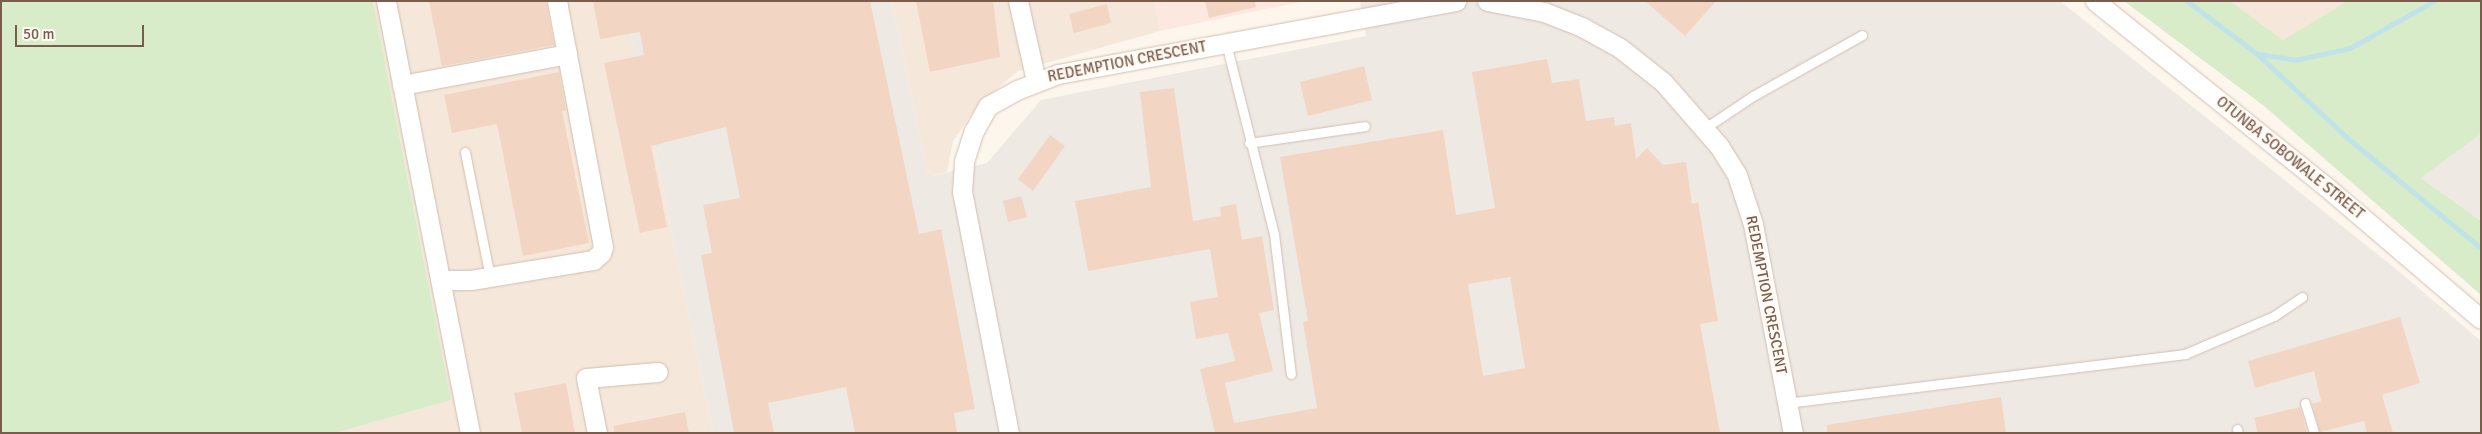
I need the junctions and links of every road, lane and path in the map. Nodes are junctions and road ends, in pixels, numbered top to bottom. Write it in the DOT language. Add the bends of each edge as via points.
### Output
graph roads {
  1 [pos="386,1"];
  2 [pos="557,1"];
  3 [pos="1018,1"];
  4 [pos="1456,1"];
  5 [pos="1487,1"];
  6 [pos="2095,1"];
  7 [pos="1862,35"];
  8 [pos="1226,43"];
  9 [pos="568,54"];
  10 [pos="1036,81"];
  11 [pos="402,84"];
  12 [pos="1365,126"];
  13 [pos="1704,128"];
  14 [pos="1249,143"];
  15 [pos="465,152"];
  16 [pos="490,277"];
  17 [pos="442,280"];
  18 [pos="2302,297"];
  19 [pos="2481,319"];
  20 [pos="658,372"];
  21 [pos="1291,374"];
  22 [pos="1787,403"];
  23 [pos="2305,403"];
  24 [pos="470,433"];
  25 [pos="597,433"];
  26 [pos="1009,433"];
  27 [pos="1793,433"];
  28 [pos="2314,433"];
  1 -- 11 [label="street"];
  2 -- 9 [label="street"];
  3 -- 10 [label="street"];
  4 -- 8 [label="street, REDEMPTION CRESCENT"];
  5 -- 13 [label="street, REDEMPTION CRESCENT" via="1544,12 1582,27 1620,48 1663,82"];
  6 -- 19 [label="street, OTUNBA SOBOWALE STREET" via="2324,185"];
  7 -- 13 [label="lane" via="1745,100"];
  8 -- 10 [label="street, REDEMPTION CRESCENT" via="1058,74"];
  8 -- 14 [label="lane"];
  9 -- 11 [label="street"];
  9 -- 16 [label="street" via="603,247 593,260"];
  10 -- 26 [label="street, REDEMPTION CRESCENT" via="988,106 974,131 963,169 962,192"];
  11 -- 17 [label="street"];
  12 -- 14 [label="lane"];
  13 -- 22 [label="street, REDEMPTION CRESCENT" via="1737,175 1753,224"];
  14 -- 21 [label="lane" via="1274,234"];
  15 -- 16 [label="lane"];
  16 -- 17 [label="street"];
  17 -- 24 [label="street"];
  18 -- 22 [label="lane" via="2274,316 2185,354"];
  20 -- 25 [label="street" via="586,378"];
  22 -- 27 [label="street, REDEMPTION CRESCENT"];
  23 -- 28 [label="lane"];
}
